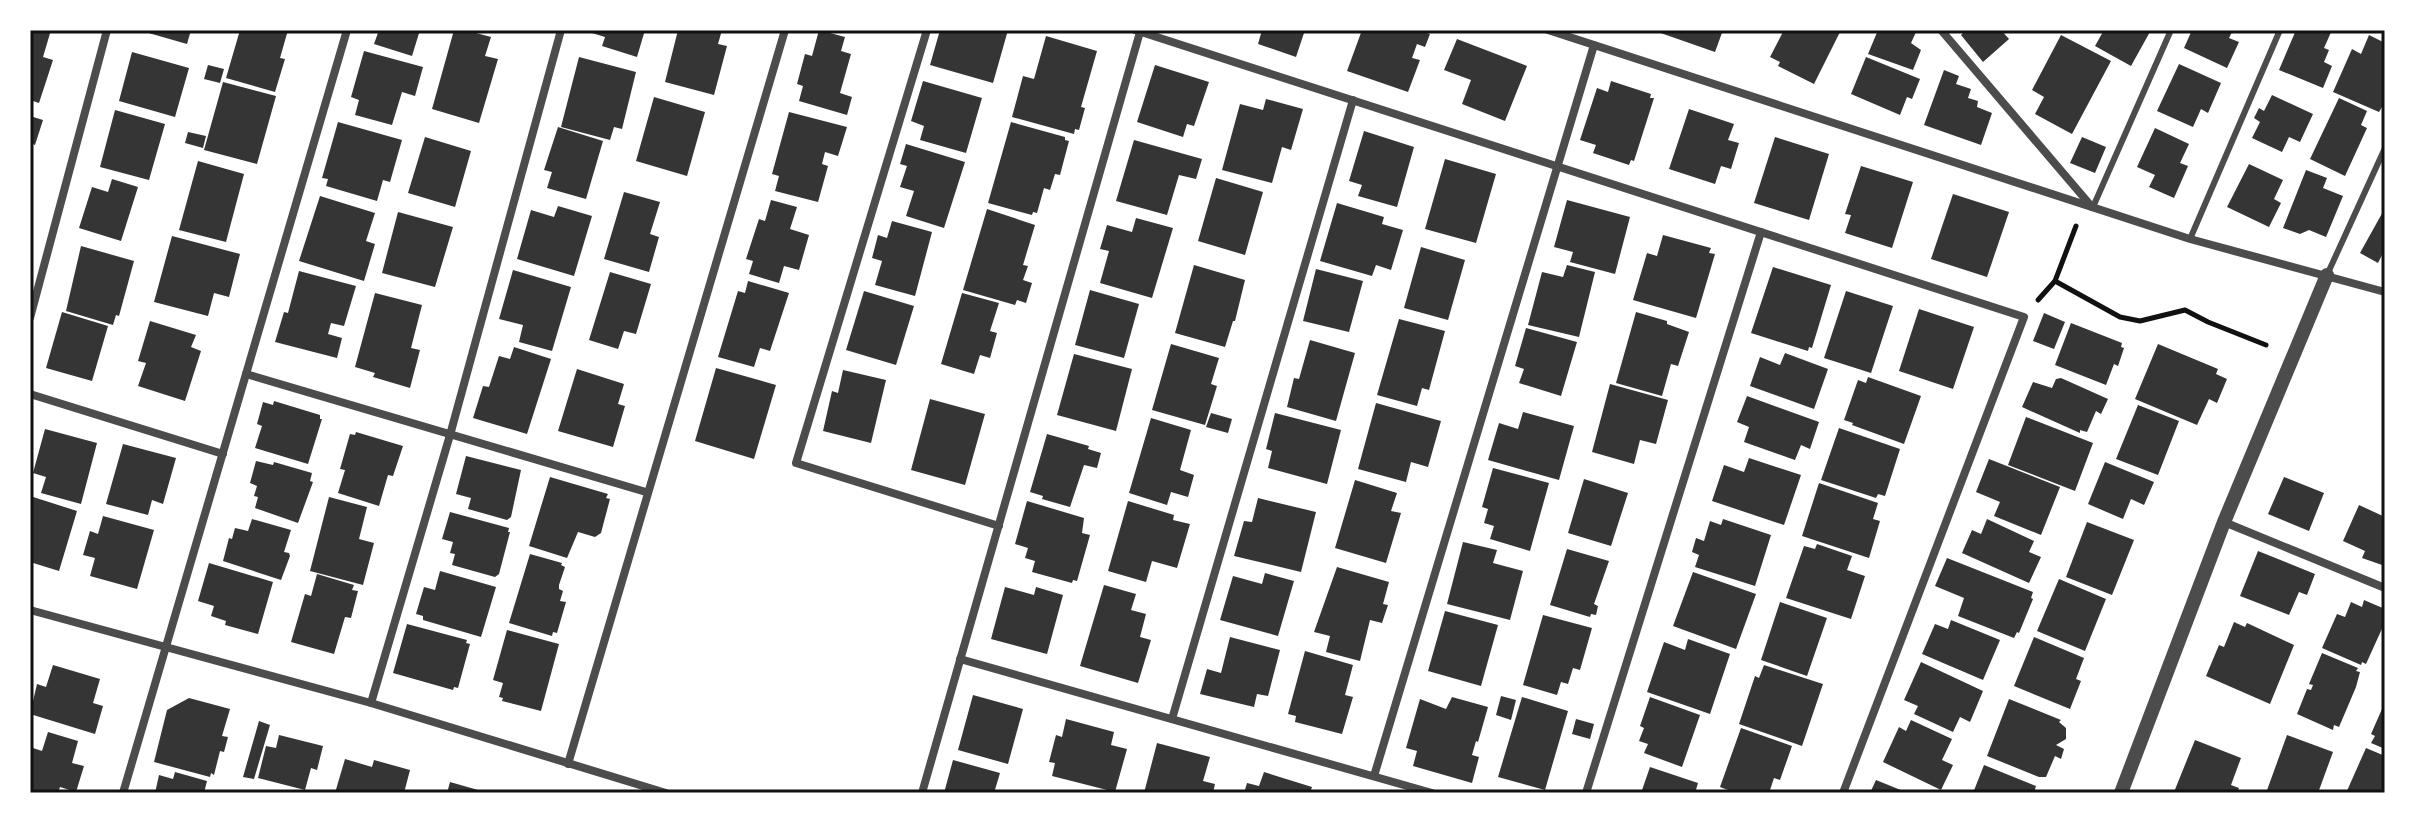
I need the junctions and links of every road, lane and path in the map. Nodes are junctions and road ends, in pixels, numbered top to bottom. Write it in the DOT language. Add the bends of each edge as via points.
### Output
graph roads {
  1 [pos="107,30"];
  2 [pos="347,30"];
  3 [pos="561,30"];
  4 [pos="785,30"];
  5 [pos="927,30"];
  6 [pos="1548,30"];
  7 [pos="1941,30"];
  8 [pos="2171,30"];
  9 [pos="2280,30"];
  10 [pos="1138,31"];
  11 [pos="1594,45"];
  12 [pos="1353,100"];
  13 [pos="2385,148"];
  14 [pos="1557,166"];
  15 [pos="2093,207"];
  16 [pos="2078,220"];
  17 [pos="1761,232"];
  18 [pos="2190,239"];
  19 [pos="2327,275"];
  20 [pos="2055,281"];
  21 [pos="2385,292"];
  22 [pos="2024,317"];
  23 [pos="30,318"];
  24 [pos="2266,345"];
  25 [pos="246,374"];
  26 [pos="30,394"];
  27 [pos="450,435"];
  28 [pos="223,454"];
  29 [pos="646,492"];
  30 [pos="2224,522"];
  31 [pos="999,526"];
  32 [pos="2385,588"];
  33 [pos="30,610"];
  34 [pos="166,649"];
  35 [pos="960,659"];
  36 [pos="371,703"];
  37 [pos="1172,719"];
  38 [pos="568,764"];
  39 [pos="1374,776"];
  40 [pos="123,793"];
  41 [pos="666,793"];
  42 [pos="922,793"];
  43 [pos="1432,793"];
  44 [pos="1586,793"];
  45 [pos="1843,793"];
  46 [pos="2121,793"];
  1 -- 23 [label="street"];
  2 -- 25 [label="street"];
  3 -- 27 [label="street"];
  4 -- 29 [label="street"];
  5 -- 31 [label="street" via="796,463"];
  6 -- 11 [label="street"];
  7 -- 15 [label="street"];
  8 -- 15 [label="lane"];
  9 -- 18 [label="lane"];
  10 -- 12 [label="street"];
  10 -- 31 [label="street"];
  11 -- 14 [label="street"];
  11 -- 15 [label="street"];
  12 -- 14 [label="street"];
  12 -- 37 [label="street"];
  13 -- 19 [label="lane"];
  14 -- 17 [label="street"];
  14 -- 39 [label="street"];
  15 -- 18 [label="street"];
  16 -- 20 [label="path"];
  17 -- 22 [label="street"];
  17 -- 44 [label="street"];
  18 -- 19 [label="street"];
  19 -- 21 [label="street"];
  19 -- 30 [label="street"];
  20 -- 22 [label="path"];
  20 -- 24 [label="path" via="2120,317 2140,321 2185,310"];
  22 -- 45 [label="street"];
  25 -- 27 [label="street"];
  25 -- 28 [label="street"];
  26 -- 28 [label="street"];
  27 -- 29 [label="street"];
  27 -- 36 [label="street"];
  28 -- 34 [label="street"];
  29 -- 38 [label="street"];
  30 -- 32 [label="street"];
  30 -- 46 [label="street"];
  31 -- 35 [label="street"];
  33 -- 34 [label="street"];
  34 -- 36 [label="street"];
  34 -- 40 [label="street"];
  35 -- 37 [label="street"];
  35 -- 42 [label="street"];
  36 -- 38 [label="street"];
  37 -- 39 [label="street"];
  38 -- 41 [label="street"];
  39 -- 43 [label="street"];
}
